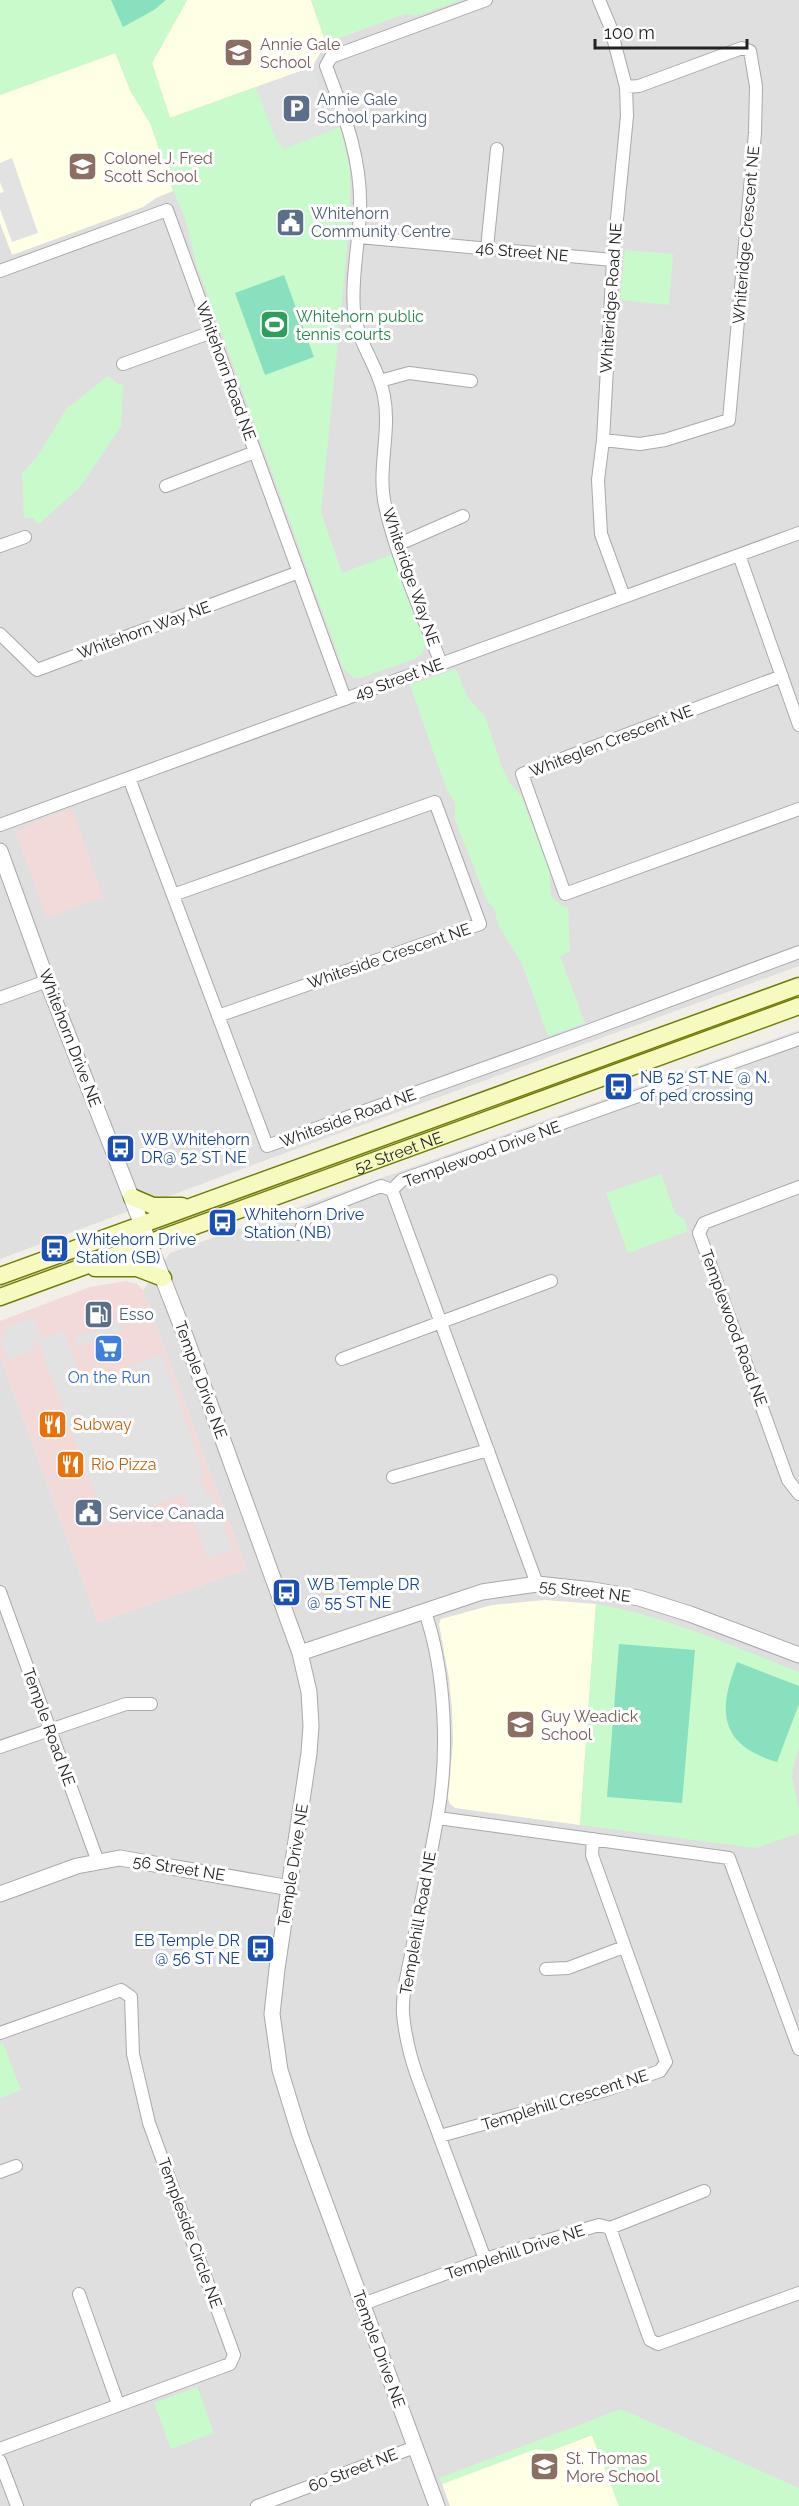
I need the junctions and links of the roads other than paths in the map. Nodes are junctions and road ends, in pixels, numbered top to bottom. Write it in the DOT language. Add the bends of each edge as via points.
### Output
graph roads {
  1 [pos="486,0"];
  2 [pos="599,0"];
  3 [pos="626,87"];
  4 [pos="497,149"];
  5 [pos="359,237"];
  6 [pos="487,248"];
  7 [pos="613,260"];
  8 [pos="0,271"];
  9 [pos="212,332"];
  10 [pos="123,364"];
  11 [pos="380,381"];
  12 [pos="471,381"];
  13 [pos="603,440"];
  14 [pos="255,452"];
  15 [pos="166,486"];
  16 [pos="464,516"];
  17 [pos="799,533"];
  18 [pos="25,537"];
  19 [pos="397,545"];
  20 [pos="0,546"];
  21 [pos="739,555"];
  22 [pos="299,572"];
  23 [pos="624,597"];
  24 [pos="0,634"];
  25 [pos="441,664"];
  26 [pos="782,676"];
  27 [pos="345,699"];
  28 [pos="799,725"];
  29 [pos="129,778"];
  30 [pos="799,809"];
  31 [pos="0,825"];
  32 [pos="0,851"];
  33 [pos="173,895"];
  34 [pos="799,952"];
  35 [pos="47,981"];
  36 [pos="799,986"];
  37 [pos="0,998"];
  38 [pos="799,1006"];
  39 [pos="218,1016"];
  40 [pos="799,1039"];
  41 [pos="799,1187"];
  42 [pos="392,1190"];
  43 [pos="132,1197"];
  44 [pos="192,1206"];
  45 [pos="142,1224"];
  46 [pos="299,1234"];
  47 [pos="150,1243"];
  48 [pos="80,1269"];
  49 [pos="0,1276"];
  50 [pos="163,1278"];
  51 [pos="551,1281"];
  52 [pos="0,1297"];
  53 [pos="441,1323"];
  54 [pos="342,1359"];
  55 [pos="488,1450"];
  56 [pos="393,1477"];
  57 [pos="799,1494"];
  58 [pos="537,1584"];
  59 [pos="0,1592"];
  60 [pos="425,1612"];
  61 [pos="300,1653"];
  62 [pos="799,1655"];
  63 [pos="151,1704"];
  64 [pos="50,1729"];
  65 [pos="0,1747"];
  66 [pos="438,1818"];
  67 [pos="593,1839"];
  68 [pos="98,1862"];
  69 [pos="290,1888"];
  70 [pos="0,1894"];
  71 [pos="624,1947"];
  72 [pos="546,1969"];
  73 [pos="0,2033"];
  74 [pos="799,2049"];
  75 [pos="440,2136"];
  76 [pos="16,2166"];
  77 [pos="0,2172"];
  78 [pos="704,2191"];
  79 [pos="610,2228"];
  80 [pos="485,2259"];
  81 [pos="799,2293"];
  82 [pos="79,2294"];
  83 [pos="363,2304"];
  84 [pos="118,2404"];
  85 [pos="415,2447"];
  86 [pos="0,2449"];
  87 [pos="0,2461"];
  88 [pos="288,2501"];
  89 [pos="17,2506"];
  90 [pos="257,2506"];
  91 [pos="437,2506"];
  1 -- 5 [label="street, Whiteridge Way NE" via="331,57 326,66 359,167"];
  2 -- 3 [label="street, Whiteridge Road NE"];
  3 -- 7 [label="street, Whiteridge Road NE" via="627,116"];
  3 -- 13 [label="street, Whiteridge Crescent NE" via="639,86 742,48 750,51 756,86 755,133 729,420 640,444"];
  4 -- 6 [label="street"];
  5 -- 6 [label="street, 46 Street NE"];
  5 -- 11 [label="street, Whiteridge Way NE" via="354,303 357,331"];
  6 -- 7 [label="street, 46 Street NE"];
  7 -- 13 [label="street, Whiteridge Road NE"];
  8 -- 9 [label="street, Whitehorn Road NE" via="167,210"];
  9 -- 10 [label="street"];
  9 -- 14 [label="street, Whitehorn Road NE"];
  11 -- 12 [label="street" via="409,373"];
  11 -- 19 [label="street, Whiteridge Way NE" via="387,416 384,504"];
  13 -- 23 [label="street, Whiteridge Road NE" via="598,480 601,534"];
  14 -- 15 [label="street"];
  14 -- 22 [label="street, Whitehorn Road NE"];
  16 -- 19 [label="street"];
  17 -- 21 [label="street, 49 Street NE"];
  18 -- 20 [label="street"];
  19 -- 25 [label="street, Whiteridge Way NE"];
  21 -- 23 [label="street, 49 Street NE"];
  21 -- 26 [label="street"];
  22 -- 24 [label="street, Whitehorn Way NE" via="37,670"];
  22 -- 27 [label="street, Whitehorn Road NE"];
  23 -- 25 [label="street, 49 Street NE"];
  25 -- 27 [label="street, 49 Street NE"];
  26 -- 28 [label="street"];
  26 -- 30 [label="street, Whiteglen Crescent NE" via="522,774 565,894"];
  27 -- 29 [label="street, 49 Street NE"];
  29 -- 31 [label="street, 49 Street NE"];
  29 -- 33 [label="street, Whiteside Road NE"];
  32 -- 35 [label="street, Whitehorn Drive NE"];
  33 -- 39 [label="street, Whiteside Road NE"];
  33 -- 39 [label="street, Whiteside Crescent NE" via="435,802 480,924"];
  34 -- 39 [label="street, Whiteside Road NE" via="267,1146"];
  35 -- 37 [label="street"];
  35 -- 43 [label="street, Whitehorn Drive NE"];
  36 -- 44 [label="main road, 52 Street NE"];
  38 -- 47 [label="main road, 52 Street NE"];
  40 -- 42 [label="street, Templewood Drive NE" via="402,1180"];
  41 -- 57 [label="street, Templewood Road NE" via="704,1223 699,1233 788,1480"];
  42 -- 46 [label="street" via="381,1186 307,1215"];
  42 -- 53 [label="street, Templewood Drive NE"];
  43 -- 44 [label="main road" via="153,1206"];
  43 -- 45 [label="street, Whitehorn Drive NE"];
  44 -- 45 [label="main road, 52 Street NE"];
  45 -- 47 [label="street, Temple Drive NE"];
  45 -- 49 [label="main road, 52 Street NE"];
  47 -- 48 [label="main road, 52 Street NE"];
  47 -- 50 [label="street, Temple Drive NE"];
  48 -- 50 [label="main road" via="127,1267"];
  48 -- 52 [label="main road, 52 Street NE"];
  50 -- 61 [label="street, Temple Drive NE"];
  51 -- 53 [label="street"];
  53 -- 54 [label="street"];
  53 -- 55 [label="street, Templewood Drive NE"];
  55 -- 56 [label="street"];
  55 -- 58 [label="street, Templewood Drive NE"];
  58 -- 60 [label="street, 55 Street NE" via="482,1593"];
  58 -- 62 [label="street, 55 Street NE" via="639,1598"];
  59 -- 64 [label="street, Temple Road NE"];
  60 -- 61 [label="street, 55 Street NE"];
  60 -- 66 [label="street, Templehill Road NE" via="437,1656 443,1706"];
  61 -- 69 [label="street, Temple Drive NE" via="309,1692 311,1726"];
  63 -- 64 [label="street" via="126,1704"];
  64 -- 65 [label="street"];
  64 -- 68 [label="street, Temple Road NE"];
  66 -- 67 [label="street"];
  66 -- 75 [label="street, Templehill Road NE" via="403,2012 408,2048"];
  67 -- 71 [label="street, Templehill Crescent NE" via="592,1855"];
  67 -- 74 [label="street" via="729,1858"];
  68 -- 69 [label="street, 56 Street NE" via="142,1860"];
  68 -- 70 [label="street, 56 Street NE"];
  69 -- 83 [label="street, Temple Drive NE" via="272,2014 280,2070"];
  71 -- 72 [label="street" via="568,1968"];
  71 -- 75 [label="street, Templehill Crescent NE" via="666,2062 660,2071"];
  73 -- 84 [label="street, Templeside Circle NE" via="121,1990 131,1997 133,2054 149,2123 234,2355 230,2364"];
  75 -- 80 [label="street, Templehill Road NE"];
  76 -- 77 [label="street"];
  78 -- 79 [label="street"];
  79 -- 80 [label="street, Templehill Drive NE" via="599,2225"];
  79 -- 81 [label="street, Templehill Drive NE" via="650,2340 658,2344"];
  80 -- 83 [label="street, Templehill Drive NE"];
  82 -- 84 [label="street"];
  83 -- 85 [label="street, Temple Drive NE"];
  84 -- 86 [label="street, Templeside Circle NE"];
  85 -- 88 [label="street, 60 Street NE"];
  85 -- 91 [label="street, Temple Drive NE"];
  87 -- 89 [label="street"];
  88 -- 90 [label="street, 60 Street NE"];
}
